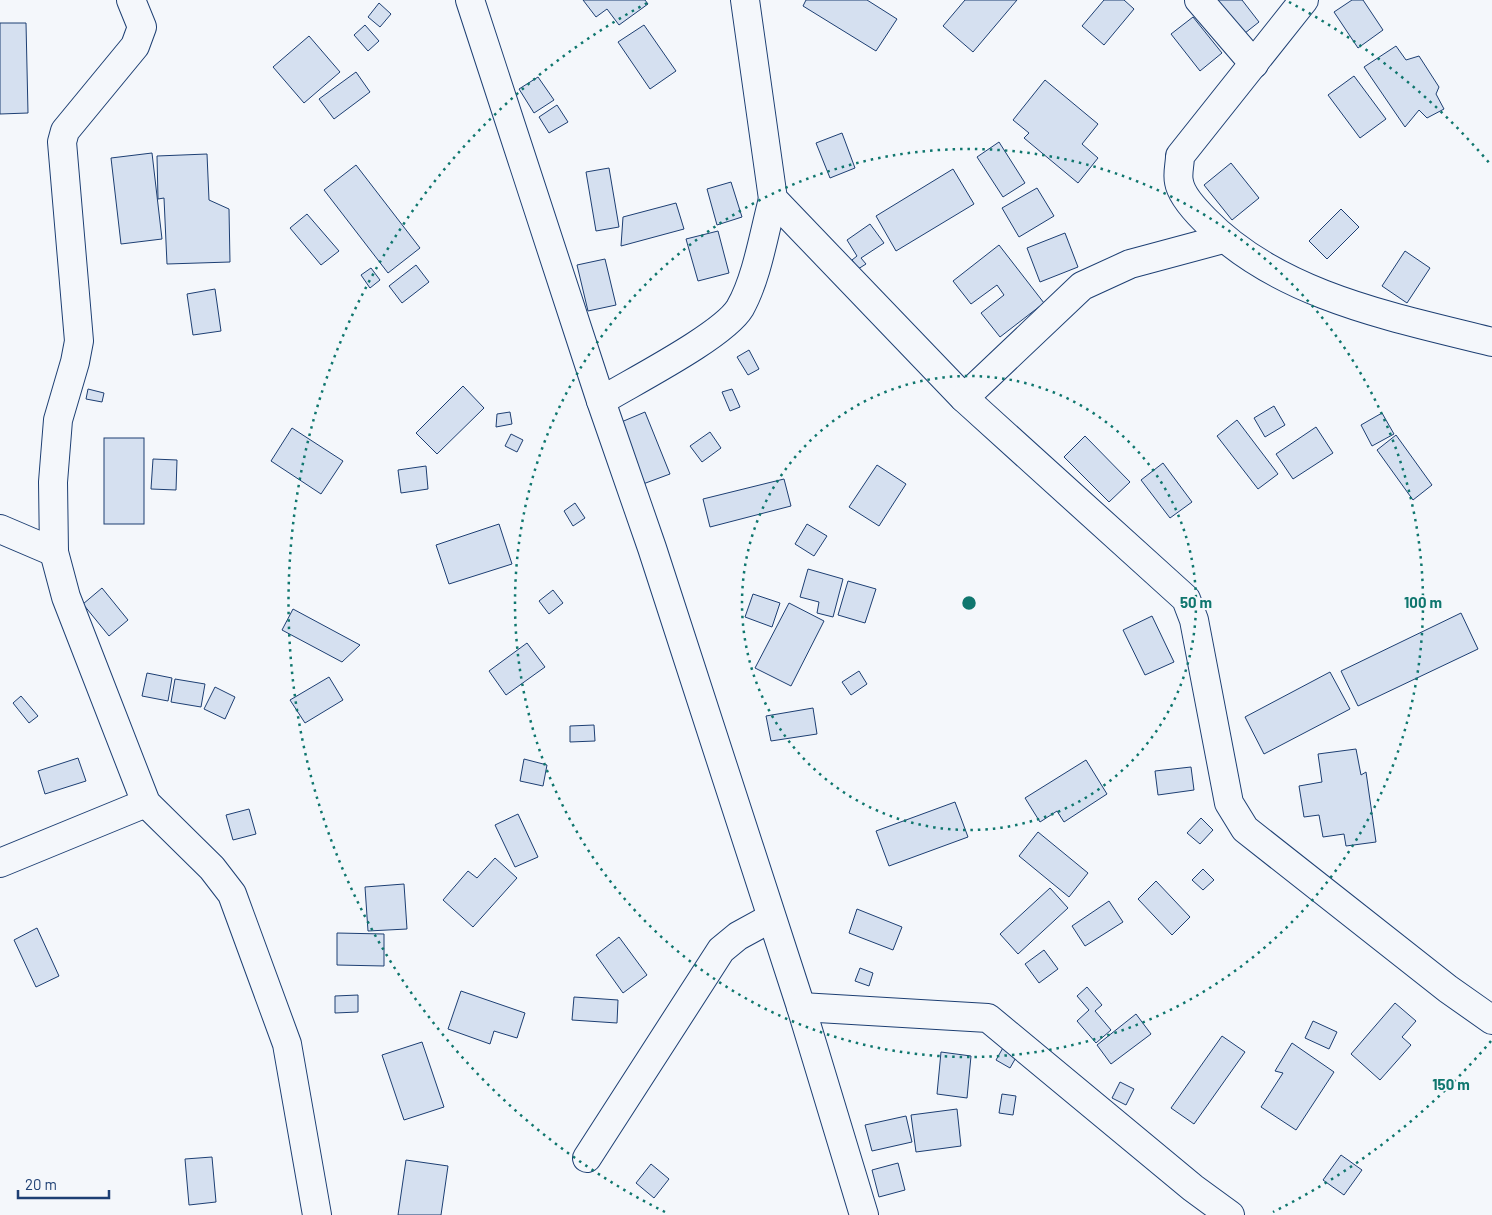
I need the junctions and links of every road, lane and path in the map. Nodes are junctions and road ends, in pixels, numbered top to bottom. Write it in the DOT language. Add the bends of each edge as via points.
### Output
graph roads {
  1 [pos="131,0"];
  2 [pos="470,0"];
  3 [pos="745,0"];
  4 [pos="1199,0"];
  5 [pos="1304,0"];
  6 [pos="1254,64"];
  7 [pos="773,199"];
  8 [pos="1224,239"];
  9 [pos="1492,342"];
  10 [pos="964,398"];
  11 [pos="601,401"];
  12 [pos="0,529"];
  13 [pos="54,552"];
  14 [pos="146,803"];
  15 [pos="0,863"];
  16 [pos="771,918"];
  17 [pos="801,1007"];
  18 [pos="1492,1020"];
  19 [pos="587,1158"];
  20 [pos="317,1215"];
  21 [pos="864,1215"];
  22 [pos="1230,1215"];
  1 -- 13 [label="street" via="142,27 135,46 65,131 62,142 79,341 58,420 53,482"];
  2 -- 11 [label="street"];
  3 -- 7 [label="street"];
  4 -- 6 [label="street"];
  5 -- 6 [label="street"];
  6 -- 8 [label="street" via="1180,156 1179,183 1195,210"];
  7 -- 10 [label="street"];
  7 -- 11 [label="street" via="748,291 739,310 714,333"];
  8 -- 9 [label="street" via="1289,280 1364,309"];
  8 -- 10 [label="street" via="1130,264 1082,286"];
  10 -- 18 [label="street" via="1179,591 1190,606 1229,803 1245,829"];
  11 -- 16 [label="street" via="652,548"];
  12 -- 13 [label="street"];
  13 -- 14 [label="street" via="66,597"];
  14 -- 15 [label="street"];
  14 -- 20 [label="street" via="212,868 232,894 287,1044"];
  16 -- 17 [label="street"];
  16 -- 19 [label="street" via="738,936 721,950"];
  17 -- 21 [label="street"];
  17 -- 22 [label="street" via="988,1018"];
}
